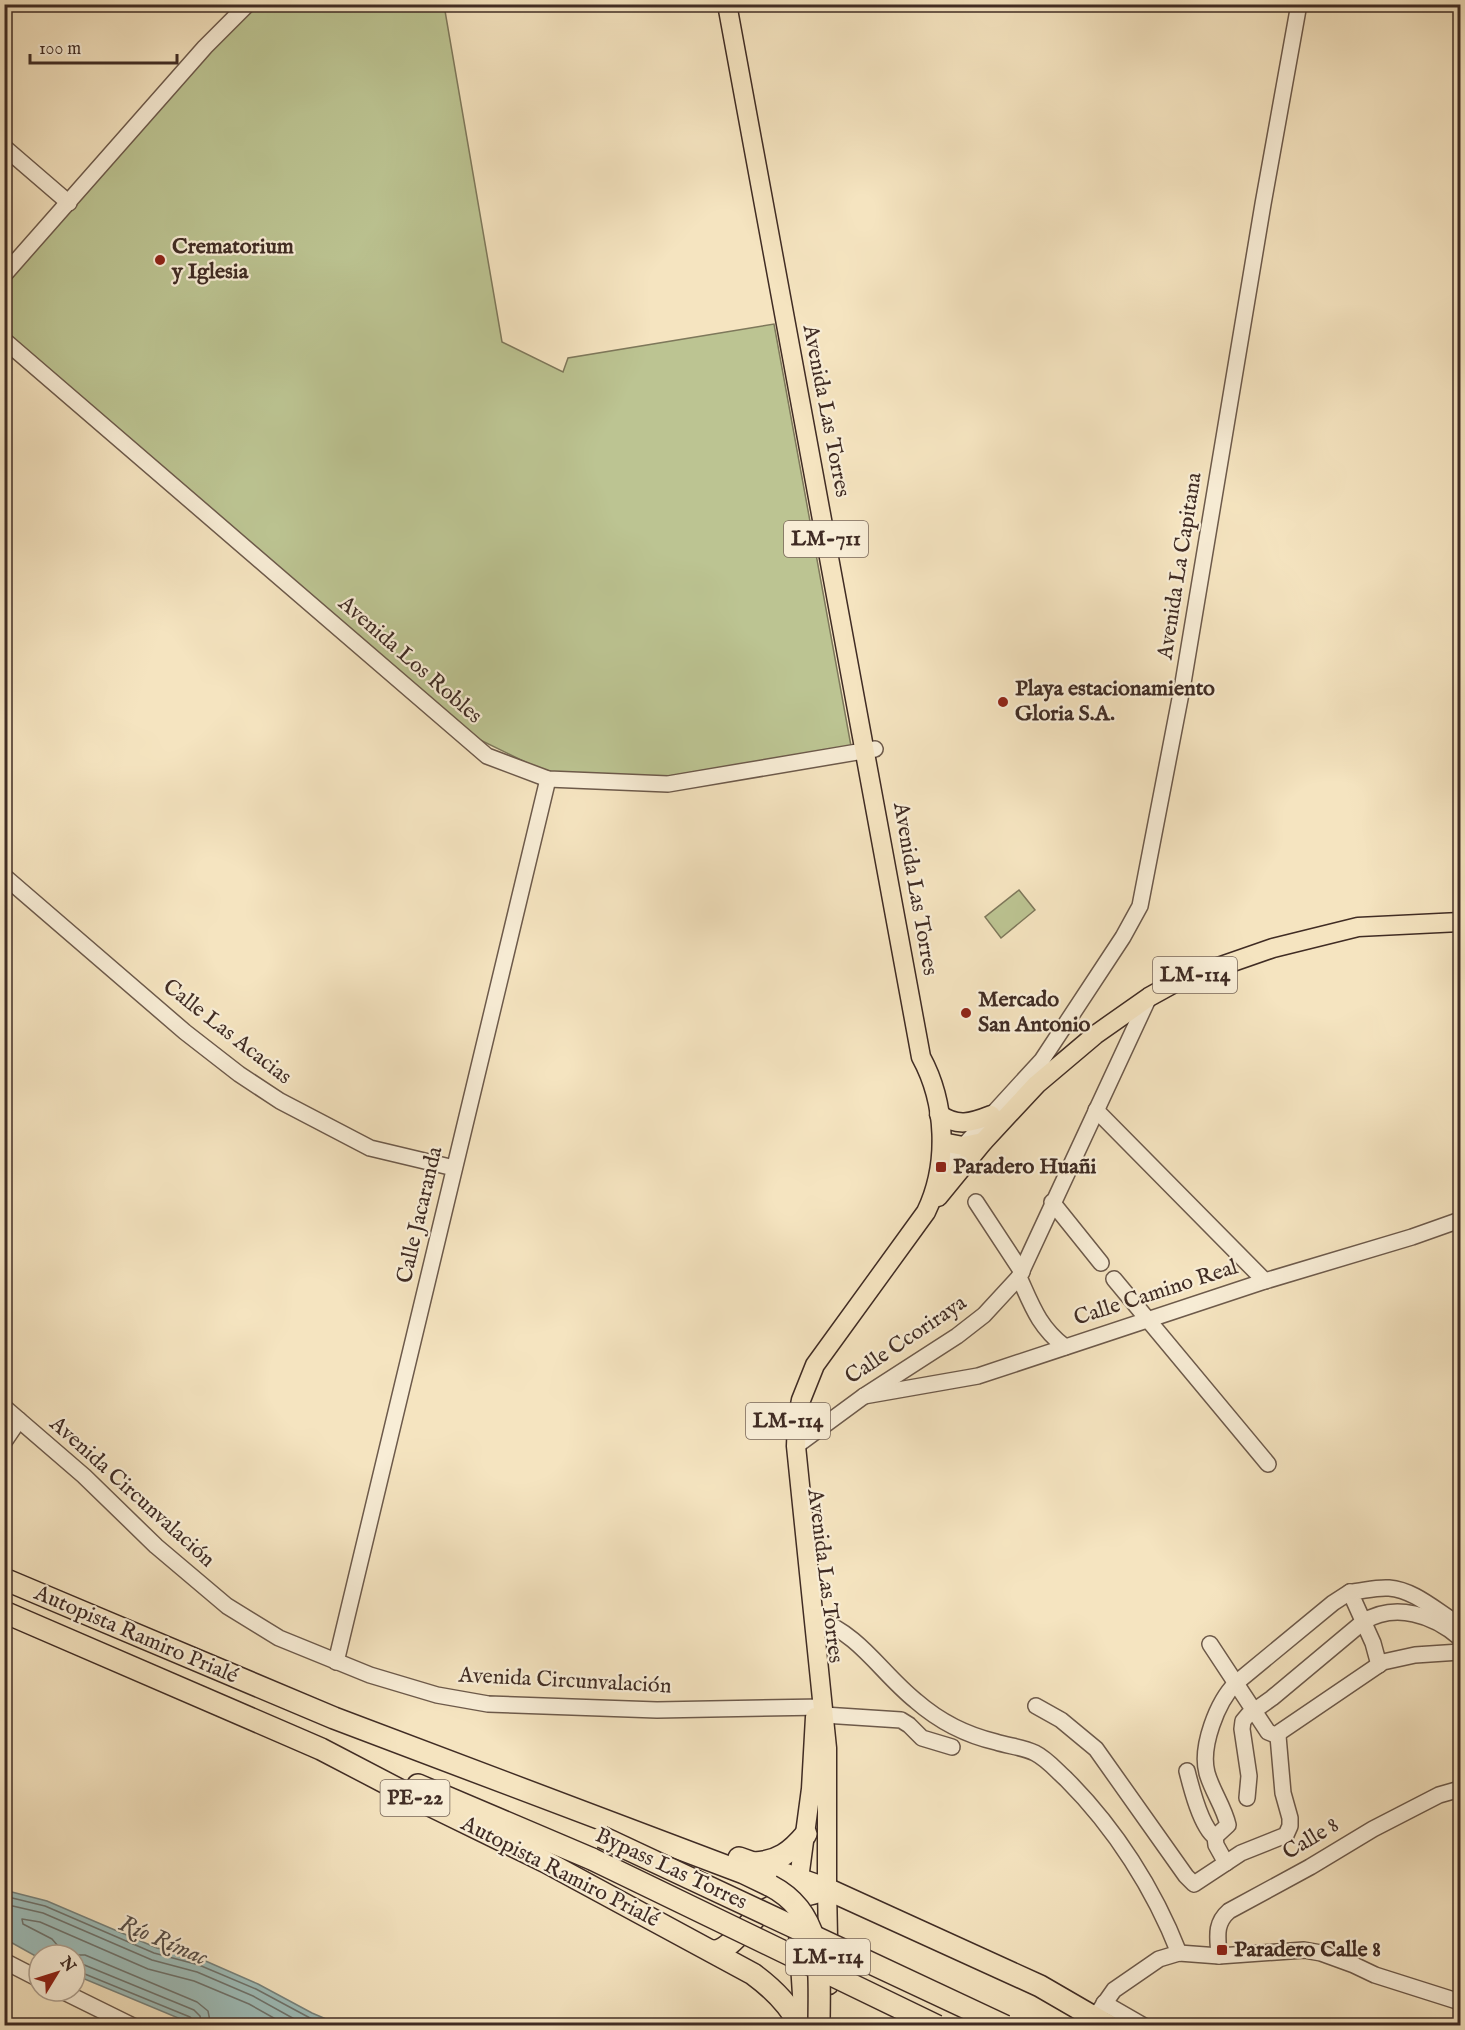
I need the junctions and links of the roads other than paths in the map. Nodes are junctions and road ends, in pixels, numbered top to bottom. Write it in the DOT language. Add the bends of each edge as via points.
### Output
graph roads {
  1 [pos="248,4"];
  2 [pos="727,4"];
  3 [pos="738,4"];
  4 [pos="1299,4"];
  5 [pos="4,147"];
  6 [pos="69,203"];
  7 [pos="4,275"];
  8 [pos="4,340"];
  9 [pos="870,749"];
  10 [pos="548,779"];
  11 [pos="4,876"];
  12 [pos="1461,922"];
  13 [pos="1149,997"];
  14 [pos="1096,1110"];
  15 [pos="939,1114"];
  16 [pos="991,1115"];
  17 [pos="942,1142"];
  18 [pos="983,1142"];
  19 [pos="963,1146"];
  20 [pos="454,1168"];
  21 [pos="939,1178"];
  22 [pos="1053,1202"];
  23 [pos="976,1203"];
  24 [pos="926,1212"];
  25 [pos="1461,1220"];
  26 [pos="1437,1228"];
  27 [pos="1461,1232"];
  28 [pos="1101,1263"];
  29 [pos="1021,1275"];
  30 [pos="1114,1279"];
  31 [pos="1265,1281"];
  32 [pos="1147,1320"];
  33 [pos="1065,1347"];
  34 [pos="864,1396"];
  35 [pos="4,1407"];
  36 [pos="19,1420"];
  37 [pos="4,1442"];
  38 [pos="796,1446"];
  39 [pos="1268,1464"];
  40 [pos="4,1579"];
  41 [pos="1350,1592"];
  42 [pos="4,1612"];
  43 [pos="816,1618"];
  44 [pos="1363,1622"];
  45 [pos="1461,1627"];
  46 [pos="1461,1638"];
  47 [pos="1210,1644"];
  48 [pos="1461,1652"];
  49 [pos="336,1662"];
  50 [pos="1379,1665"];
  51 [pos="1236,1683"];
  52 [pos="1036,1706"];
  53 [pos="821,1710"];
  54 [pos="1254,1710"];
  55 [pos="334,1718"];
  56 [pos="1278,1736"];
  57 [pos="952,1747"];
  58 [pos="321,1749"];
  59 [pos="1187,1771"];
  60 [pos="487,1778"];
  61 [pos="1461,1789"];
  62 [pos="1247,1798"];
  63 [pos="806,1834"];
  64 [pos="1215,1837"];
  65 [pos="754,1863"];
  66 [pos="1226,1863"];
  67 [pos="798,1889"];
  68 [pos="826,1889"];
  69 [pos="712,1951"];
  70 [pos="1179,1953"];
  71 [pos="1219,1956"];
  72 [pos="4,1961"];
  73 [pos="27,1973"];
  74 [pos="1461,2002"];
  75 [pos="87,2003"];
  76 [pos="1099,2018"];
  77 [pos="133,2025"];
  78 [pos="802,2025"];
  79 [pos="819,2025"];
  80 [pos="829,2025"];
  81 [pos="937,2025"];
  82 [pos="1005,2025"];
  83 [pos="1144,2025"];
  1 -- 6 [label="street" via="205,47"];
  2 -- 9 [label="main road, Avenida Las Torres / LM-711"];
  3 -- 9 [label="main road, Avenida Las Torres / LM-711"];
  4 -- 16 [label="street, Avenida La Capitana" via="1183,683 1140,906 1042,1060"];
  5 -- 6 [label="street"];
  6 -- 7 [label="street"];
  8 -- 10 [label="street, Avenida Los Robles" via="487,756"];
  9 -- 10 [label="street, Avenida Los Robles" via="668,784"];
  9 -- 15 [label="main road, Avenida Las Torres / LM-711" via="931,1055 929,1072"];
  10 -- 20 [label="street, Calle Jacaranda"];
  11 -- 20 [label="street, Calle Las Acacias" via="185,1032 280,1101 370,1148"];
  12 -- 13 [label="main road, LM-114" via="1358,927 1273,948 1178,981"];
  13 -- 14 [label="street, Calle Ccoriraya"];
  13 -- 18 [label="main road, LM-114" via="1095,1035 1037,1084"];
  14 -- 22 [label="street, Calle Ccoriraya"];
  14 -- 31 [label="street"];
  15 -- 16 [label="main road" via="960,1124"];
  15 -- 17 [label="main road, Avenida Las Torres / LM-711"];
  16 -- 19 [label="street, Avenida La Capitana"];
  17 -- 19 [label="main road"];
  17 -- 21 [label="main road, Avenida Las Torres / LM-711"];
  18 -- 19 [label="main road"];
  18 -- 24 [label="main road, LM-114"];
  19 -- 21 [label="street, Avenida La Capitana"];
  20 -- 49 [label="street, Calle Jacaranda"];
  21 -- 24 [label="main road, Avenida Las Torres / LM-114"];
  21 -- 53 [label="main road, Avenida Las Torres / LM-114" via="812,1351 790,1408 788,1466"];
  22 -- 28 [label="street"];
  22 -- 29 [label="street, Calle Ccoriraya"];
  23 -- 29 [label="street"];
  24 -- 38 [label="main road, Avenida Las Torres / LM-114" via="814,1365 801,1400"];
  25 -- 26 [label="street, Calle Camino Real"];
  26 -- 27 [label="street"];
  26 -- 31 [label="street, Calle Camino Real"];
  29 -- 33 [label="street" via="1041,1324"];
  29 -- 34 [label="street, Calle Ccoriraya" via="975,1322"];
  30 -- 32 [label="street"];
  31 -- 32 [label="street, Calle Camino Real"];
  32 -- 33 [label="street, Calle Camino Real"];
  32 -- 39 [label="street"];
  33 -- 34 [label="street, Calle Camino Real" via="978,1376"];
  34 -- 38 [label="street, Calle Ccoriraya"];
  35 -- 36 [label="street, Avenida Circunvalación"];
  36 -- 37 [label="street"];
  36 -- 49 [label="street, Avenida Circunvalación" via="226,1606 279,1638"];
  38 -- 43 [label="main road, Avenida Las Torres / LM-114"];
  40 -- 55 [label="highway, Autopista Ramiro Prialé / PE-22"];
  41 -- 44 [label="street"];
  41 -- 45 [label="street" via="1398,1590 1419,1598"];
  41 -- 51 [label="street"];
  42 -- 58 [label="highway, Autopista Ramiro Prialé / PE-22"];
  43 -- 53 [label="main road, Avenida Las Torres / LM-114"];
  43 -- 70 [label="street" via="853,1639 916,1702 948,1723 968,1734 1033,1752 1046,1760 1084,1797 1123,1848 1151,1894"];
  44 -- 46 [label="street" via="1392,1612 1421,1614"];
  44 -- 50 [label="street"];
  44 -- 54 [label="street"];
  47 -- 51 [label="street"];
  48 -- 50 [label="street" via="1415,1655"];
  49 -- 53 [label="street, Avenida Circunvalación" via="437,1695 488,1704"];
  50 -- 56 [label="street"];
  51 -- 54 [label="street"];
  51 -- 64 [label="street" via="1222,1701 1205,1755 1207,1773 1228,1825"];
  52 -- 66 [label="street" via="1061,1720 1096,1749 1192,1884"];
  53 -- 57 [label="street, Avenida Circunvalación" via="901,1720 922,1738"];
  53 -- 63 [label="main road, Avenida Las Torres / LM-114"];
  53 -- 68 [label="main road, Avenida Las Torres / LM-114" via="828,1748"];
  54 -- 56 [label="street" via="1268,1732"];
  54 -- 62 [label="street" via="1243,1721 1242,1729 1249,1776"];
  55 -- 60 [label="highway, Autopista Ramiro Prialé / PE-22"];
  55 -- 82 [label="highway, Bypass Las Torres, bridge" via="602,1837"];
  56 -- 66 [label="street" via="1279,1771 1290,1826 1286,1835"];
  58 -- 69 [label="highway, Autopista Ramiro Prialé / PE-22"];
  58 -- 81 [label="highway, Bypass Las Torres, bridge" via="381,1769 592,1859"];
  59 -- 64 [label="street" via="1205,1823"];
  60 -- 65 [label="highway" via="558,1797"];
  60 -- 79 [label="highway, Autopista Ramiro Prialé / PE-22, bridge" via="744,1873 787,1895 812,1932 819,1963"];
  61 -- 71 [label="street, Calle 8" via="1439,1795 1373,1828 1229,1911 1217,1929"];
  63 -- 65 [label="highway" via="782,1857"];
  63 -- 67 [label="main road, Avenida Las Torres / LM-114"];
  64 -- 66 [label="street"];
  65 -- 67 [label="highway"];
  67 -- 68 [label="highway"];
  67 -- 69 [label="highway" via="757,1916 723,1950"];
  67 -- 78 [label="main road, Avenida Las Torres / LM-114"];
  68 -- 76 [label="highway" via="1040,1986"];
  68 -- 80 [label="main road, Avenida Las Torres / LM-114"];
  69 -- 78 [label="highway, Autopista Ramiro Prialé / PE-22" via="771,1988"];
  70 -- 71 [label="street"];
  70 -- 76 [label="street" via="1159,1959 1114,1990"];
  71 -- 74 [label="street" via="1304,1950 1321,1953"];
  72 -- 73 [label="street"];
  75 -- 77 [label="street"];
  76 -- 83 [label="street"];
}
